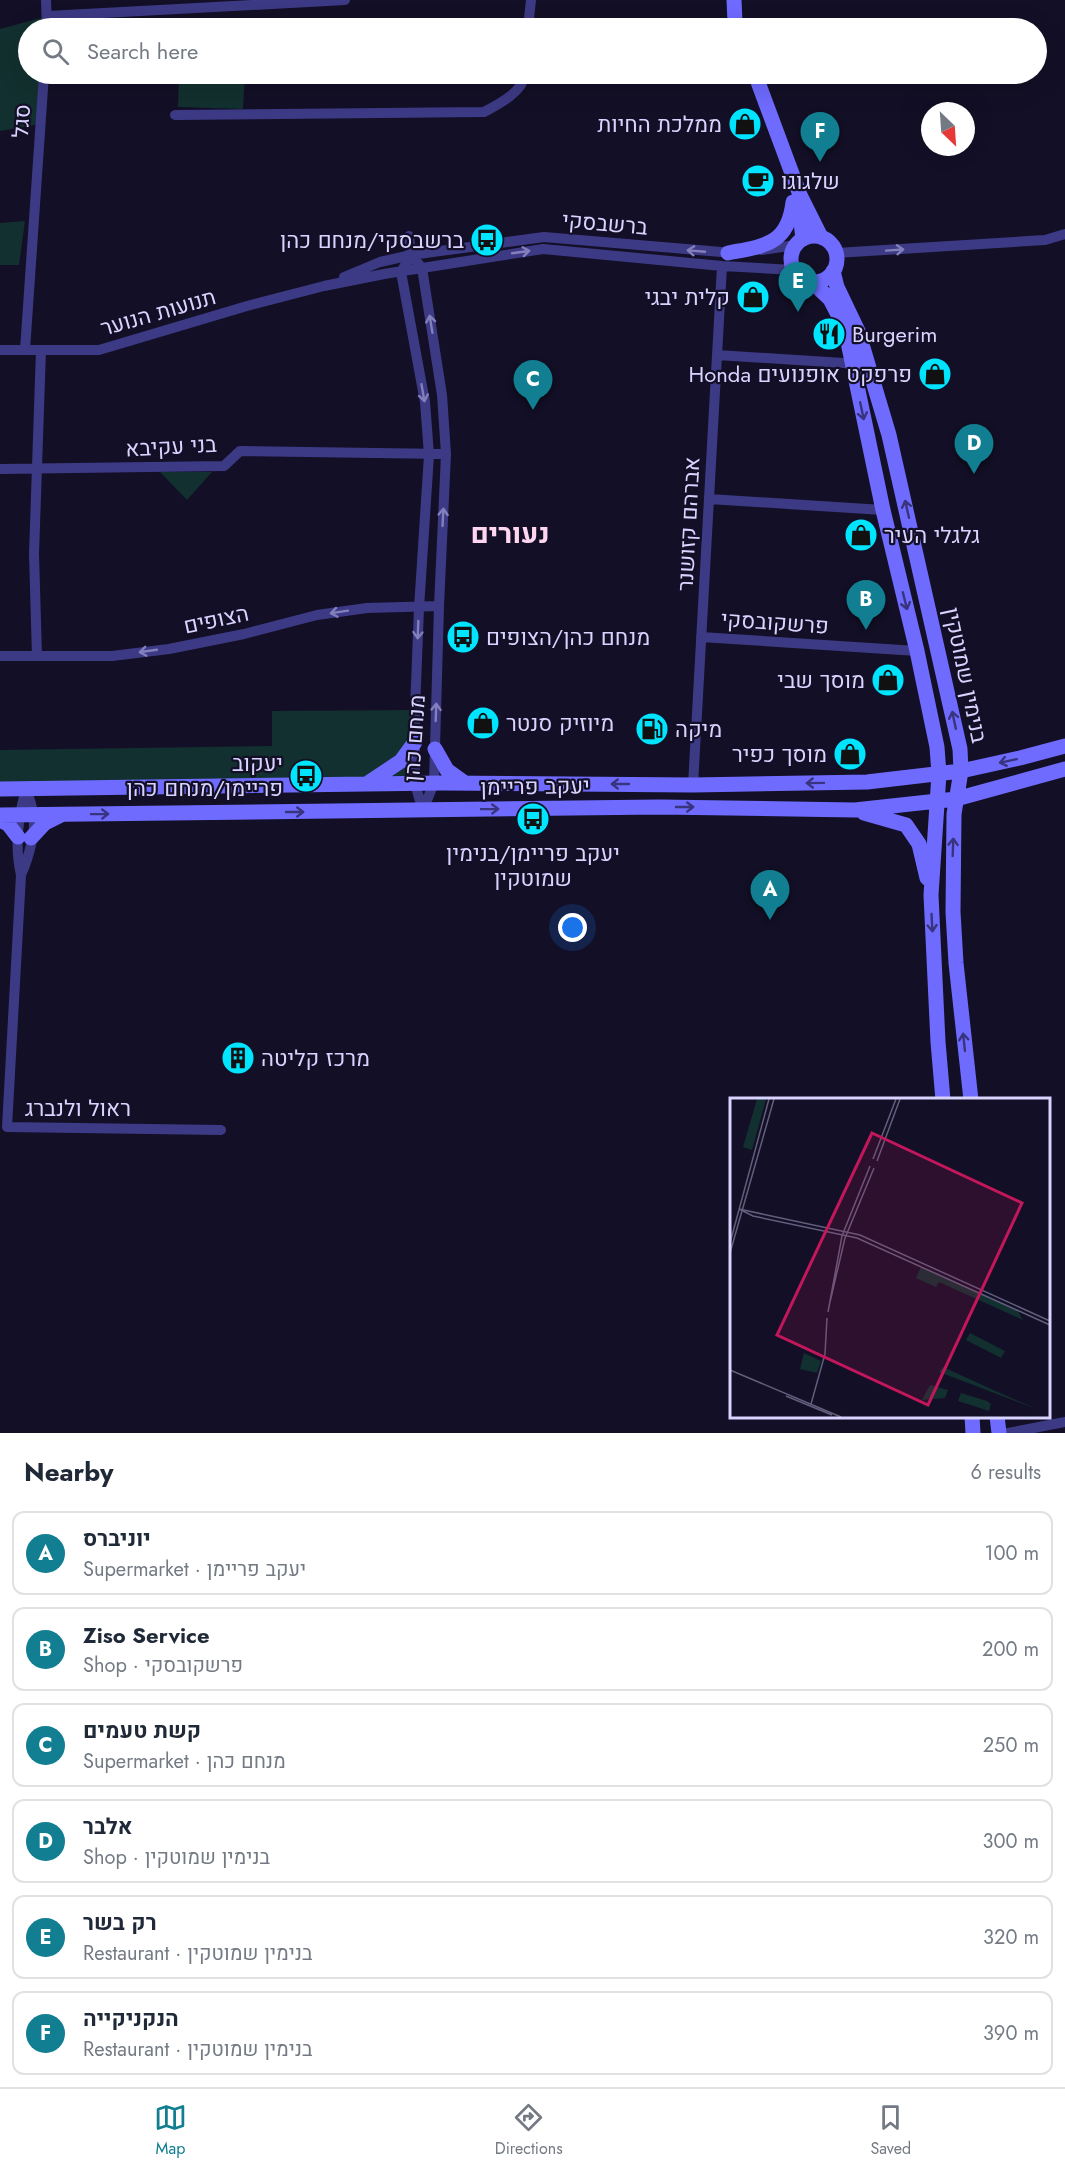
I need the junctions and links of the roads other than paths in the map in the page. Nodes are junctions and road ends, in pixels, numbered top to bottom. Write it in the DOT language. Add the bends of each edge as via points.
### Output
graph roads {
  1 [pos="46,0"];
  2 [pos="345,0"];
  3 [pos="531,0"];
  4 [pos="727,0"];
  5 [pos="734,0"];
  6 [pos="48,16"];
  7 [pos="529,18"];
  8 [pos="729,18"];
  9 [pos="735,18"];
  10 [pos="43,84"];
  11 [pos="521,84"];
  12 [pos="751,84"];
  13 [pos="759,84"];
  14 [pos="175,115"];
  15 [pos="794,199"];
  16 [pos="1065,234"];
  17 [pos="409,236"];
  18 [pos="821,237"];
  19 [pos="800,242"];
  20 [pos="836,253"];
  21 [pos="411,255"];
  22 [pos="725,260"];
  23 [pos="422,268"];
  24 [pos="794,270"];
  25 [pos="401,272"];
  26 [pos="833,272"];
  27 [pos="812,282"];
  28 [pos="324,286"];
  29 [pos="0,350"];
  30 [pos="25,350"];
  31 [pos="41,350"];
  32 [pos="717,355"];
  33 [pos="868,363"];
  34 [pos="852,364"];
  35 [pos="447,454"];
  36 [pos="429,455"];
  37 [pos="0,469"];
  38 [pos="35,470"];
  39 [pos="709,498"];
  40 [pos="883,510"];
  41 [pos="439,606"];
  42 [pos="419,608"];
  43 [pos="701,637"];
  44 [pos="918,651"];
  45 [pos="0,656"];
  46 [pos="37,656"];
  47 [pos="415,742"];
  48 [pos="1065,746"];
  49 [pos="435,749"];
  50 [pos="1065,769"];
  51 [pos="961,771"];
  52 [pos="939,774"];
  53 [pos="434,783"];
  54 [pos="465,783"];
  55 [pos="367,784"];
  56 [pos="415,784"];
  57 [pos="693,785"];
  58 [pos="0,789"];
  59 [pos="26,789"];
  60 [pos="956,799"];
  61 [pos="936,801"];
  62 [pos="855,810"];
  63 [pos="423,811"];
  64 [pos="63,814"];
  65 [pos="0,815"];
  66 [pos="26,815"];
  67 [pos="0,820"];
  68 [pos="24,837"];
  69 [pos="931,895"];
  70 [pos="943,1098"];
  71 [pos="971,1098"];
  72 [pos="221,1130"];
  73 [pos="972,1418"];
  74 [pos="997,1418"];
  75 [pos="1065,1422"];
  76 [pos="973,1433"];
  77 [pos="999,1433"];
  78 [pos="1008,1433"];
  1 -- 6 [label="street"];
  2 -- 6 [label="street"];
  3 -- 7 [label="street"];
  4 -- 8 [label="main road"];
  5 -- 9 [label="main road"];
  10 -- 30 [label="street, סגל"];
  11 -- 14 [label="street" via="504,101 484,112"];
  12 -- 15 [label="main road"];
  13 -- 18 [label="main road" via="800,195"];
  15 -- 19 [label="main road" via="801,222"];
  15 -- 22 [label="main road" via="782,235 766,246"];
  20 -- 16 [label="street, one-way" via="1045,240"];
  17 -- 21 [label="street"];
  18 -- 19 [label="main road"];
  18 -- 20 [label="main road" via="831,243"];
  19 -- 22 [label="street, ברשבסקי"];
  19 -- 24 [label="main road" via="791,260"];
  20 -- 26 [label="main road"];
  22 -- 21 [label="street, ברשבסקי, one-way" via="544,237"];
  21 -- 23 [label="street"];
  21 -- 25 [label="street"];
  21 -- 28 [label="street, תנועות הנוער" via="380,262"];
  23 -- 22 [label="street, ברשבסקי, one-way" via="543,249"];
  22 -- 24 [label="street, ברשבסקי"];
  22 -- 32 [label="street, אברהם קזושנר"];
  23 -- 25 [label="street, תנועות הנוער"];
  35 -- 23 [label="street, מנחם כהן, one-way"];
  24 -- 27 [label="main road"];
  25 -- 28 [label="street, תנועות הנוער"];
  25 -- 36 [label="street, מנחם כהן, one-way" via="425,402"];
  26 -- 27 [label="main road"];
  26 -- 33 [label="main road, בנימין שמוטקין"];
  27 -- 34 [label="main road, בנימין שמוטקין" via="838,311"];
  28 -- 31 [label="street, תנועות הנוער" via="99,350"];
  29 -- 30 [label="street, תנועות הנוער"];
  30 -- 31 [label="street, תנועות הנוער"];
  31 -- 38 [label="street"];
  32 -- 34 [label="street"];
  32 -- 39 [label="street, אברהם קזושנר"];
  33 -- 34 [label="street"];
  51 -- 33 [label="main road, בנימין שמוטקין, one-way" via="960,749 912,534"];
  34 -- 40 [label="main road, בנימין שמוטקין, one-way"];
  35 -- 36 [label="street, בני עקיבא"];
  41 -- 35 [label="street, מנחם כהן, one-way"];
  36 -- 38 [label="street, בני עקיבא" via="240,451 224,466"];
  36 -- 42 [label="street, מנחם כהן"];
  37 -- 38 [label="street, בני עקיבא"];
  38 -- 46 [label="street"];
  39 -- 40 [label="street"];
  39 -- 43 [label="street, אברהם קזושנר"];
  40 -- 44 [label="main road, בנימין שמוטקין, one-way"];
  41 -- 42 [label="street, הצופים"];
  49 -- 41 [label="street, מנחם כהן, one-way"];
  42 -- 46 [label="street, הצופים, one-way" via="367,608 317,615 244,634 123,655"];
  42 -- 47 [label="street, מנחם כהן, one-way"];
  43 -- 44 [label="street, פרשקובסקי"];
  43 -- 57 [label="street, אברהם קזושנר"];
  44 -- 52 [label="main road, בנימין שמוטקין"];
  45 -- 46 [label="street, הצופים"];
  47 -- 55 [label="main road" via="391,769"];
  47 -- 56 [label="street, מנחם כהן"];
  48 -- 51 [label="main road, יעקב פריימן, one-way"];
  49 -- 53 [label="street, מנחם כהן"];
  49 -- 54 [label="main road" via="447,770"];
  50 -- 60 [label="main road, יעקב פריימן"];
  51 -- 52 [label="main road, יעקב פריימן"];
  51 -- 60 [label="main road, בנימין שמוטקין"];
  52 -- 57 [label="main road, יעקב פריימן, one-way" via="867,782"];
  52 -- 61 [label="main road, בנימין שמוטקין"];
  53 -- 54 [label="main road, יעקב פריימן"];
  53 -- 56 [label="main road, יעקב פריימן"];
  53 -- 63 [label="street, מנחם כהן"];
  57 -- 54 [label="main road, יעקב פריימן, one-way"];
  55 -- 56 [label="main road, יעקב פריימן"];
  55 -- 59 [label="main road, יעקב פריימן"];
  56 -- 63 [label="street, מנחם כהן"];
  58 -- 59 [label="main road, יעקב פריימן"];
  59 -- 66 [label="street, ראול ולנברג"];
  60 -- 61 [label="main road, יעקב פריימן"];
  71 -- 60 [label="main road, בנימין שמוטקין, one-way" via="952,912"];
  61 -- 62 [label="main road, יעקב פריימן"];
  61 -- 69 [label="main road, בנימין שמוטקין"];
  63 -- 62 [label="main road, יעקב פריימן, one-way" via="695,807"];
  62 -- 69 [label="main road" via="906,825 919,844"];
  64 -- 63 [label="main road, יעקב פריימן, one-way"];
  64 -- 66 [label="main road, יעקב פריימן"];
  64 -- 68 [label="main road"];
  65 -- 66 [label="main road, יעקב פריימן"];
  66 -- 68 [label="street, ראול ולנברג"];
  66 -- 68 [label="street, ראול ולנברג"];
  67 -- 68 [label="main road"];
  68 -- 72 [label="street, ראול ולנברג" via="17,859 21,874 7,1127"];
  69 -- 70 [label="main road, בנימין שמוטקין, one-way"];
  73 -- 76 [label="main road"];
  74 -- 77 [label="main road"];
  75 -- 78 [label="street"];
}
